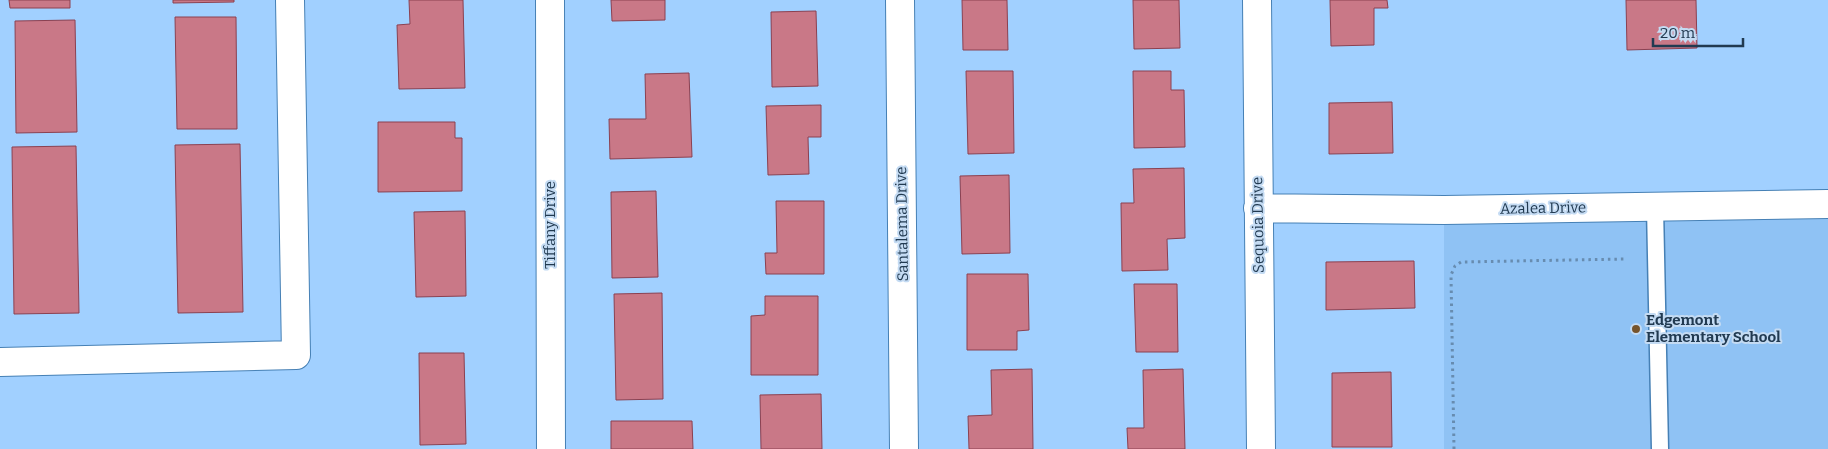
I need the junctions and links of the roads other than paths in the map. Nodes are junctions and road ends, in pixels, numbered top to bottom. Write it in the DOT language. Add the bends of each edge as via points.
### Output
graph roads {
  1 [pos="290,0"];
  2 [pos="550,0"];
  3 [pos="900,0"];
  4 [pos="1257,0"];
  5 [pos="1828,204"];
  6 [pos="1655,207"];
  7 [pos="1258,208"];
  8 [pos="0,362"];
  9 [pos="551,449"];
  10 [pos="904,449"];
  11 [pos="1261,449"];
  12 [pos="1660,449"];
  1 -- 8 [label="street" via="296,355"];
  2 -- 9 [label="street, Tiffany Drive"];
  3 -- 10 [label="street, Santalema Drive"];
  4 -- 7 [label="street, Sequoia Drive"];
  5 -- 6 [label="street, Azalea Drive"];
  6 -- 7 [label="street, Azalea Drive"];
  6 -- 12 [label="lane"];
  7 -- 11 [label="street, Sequoia Drive"];
}
